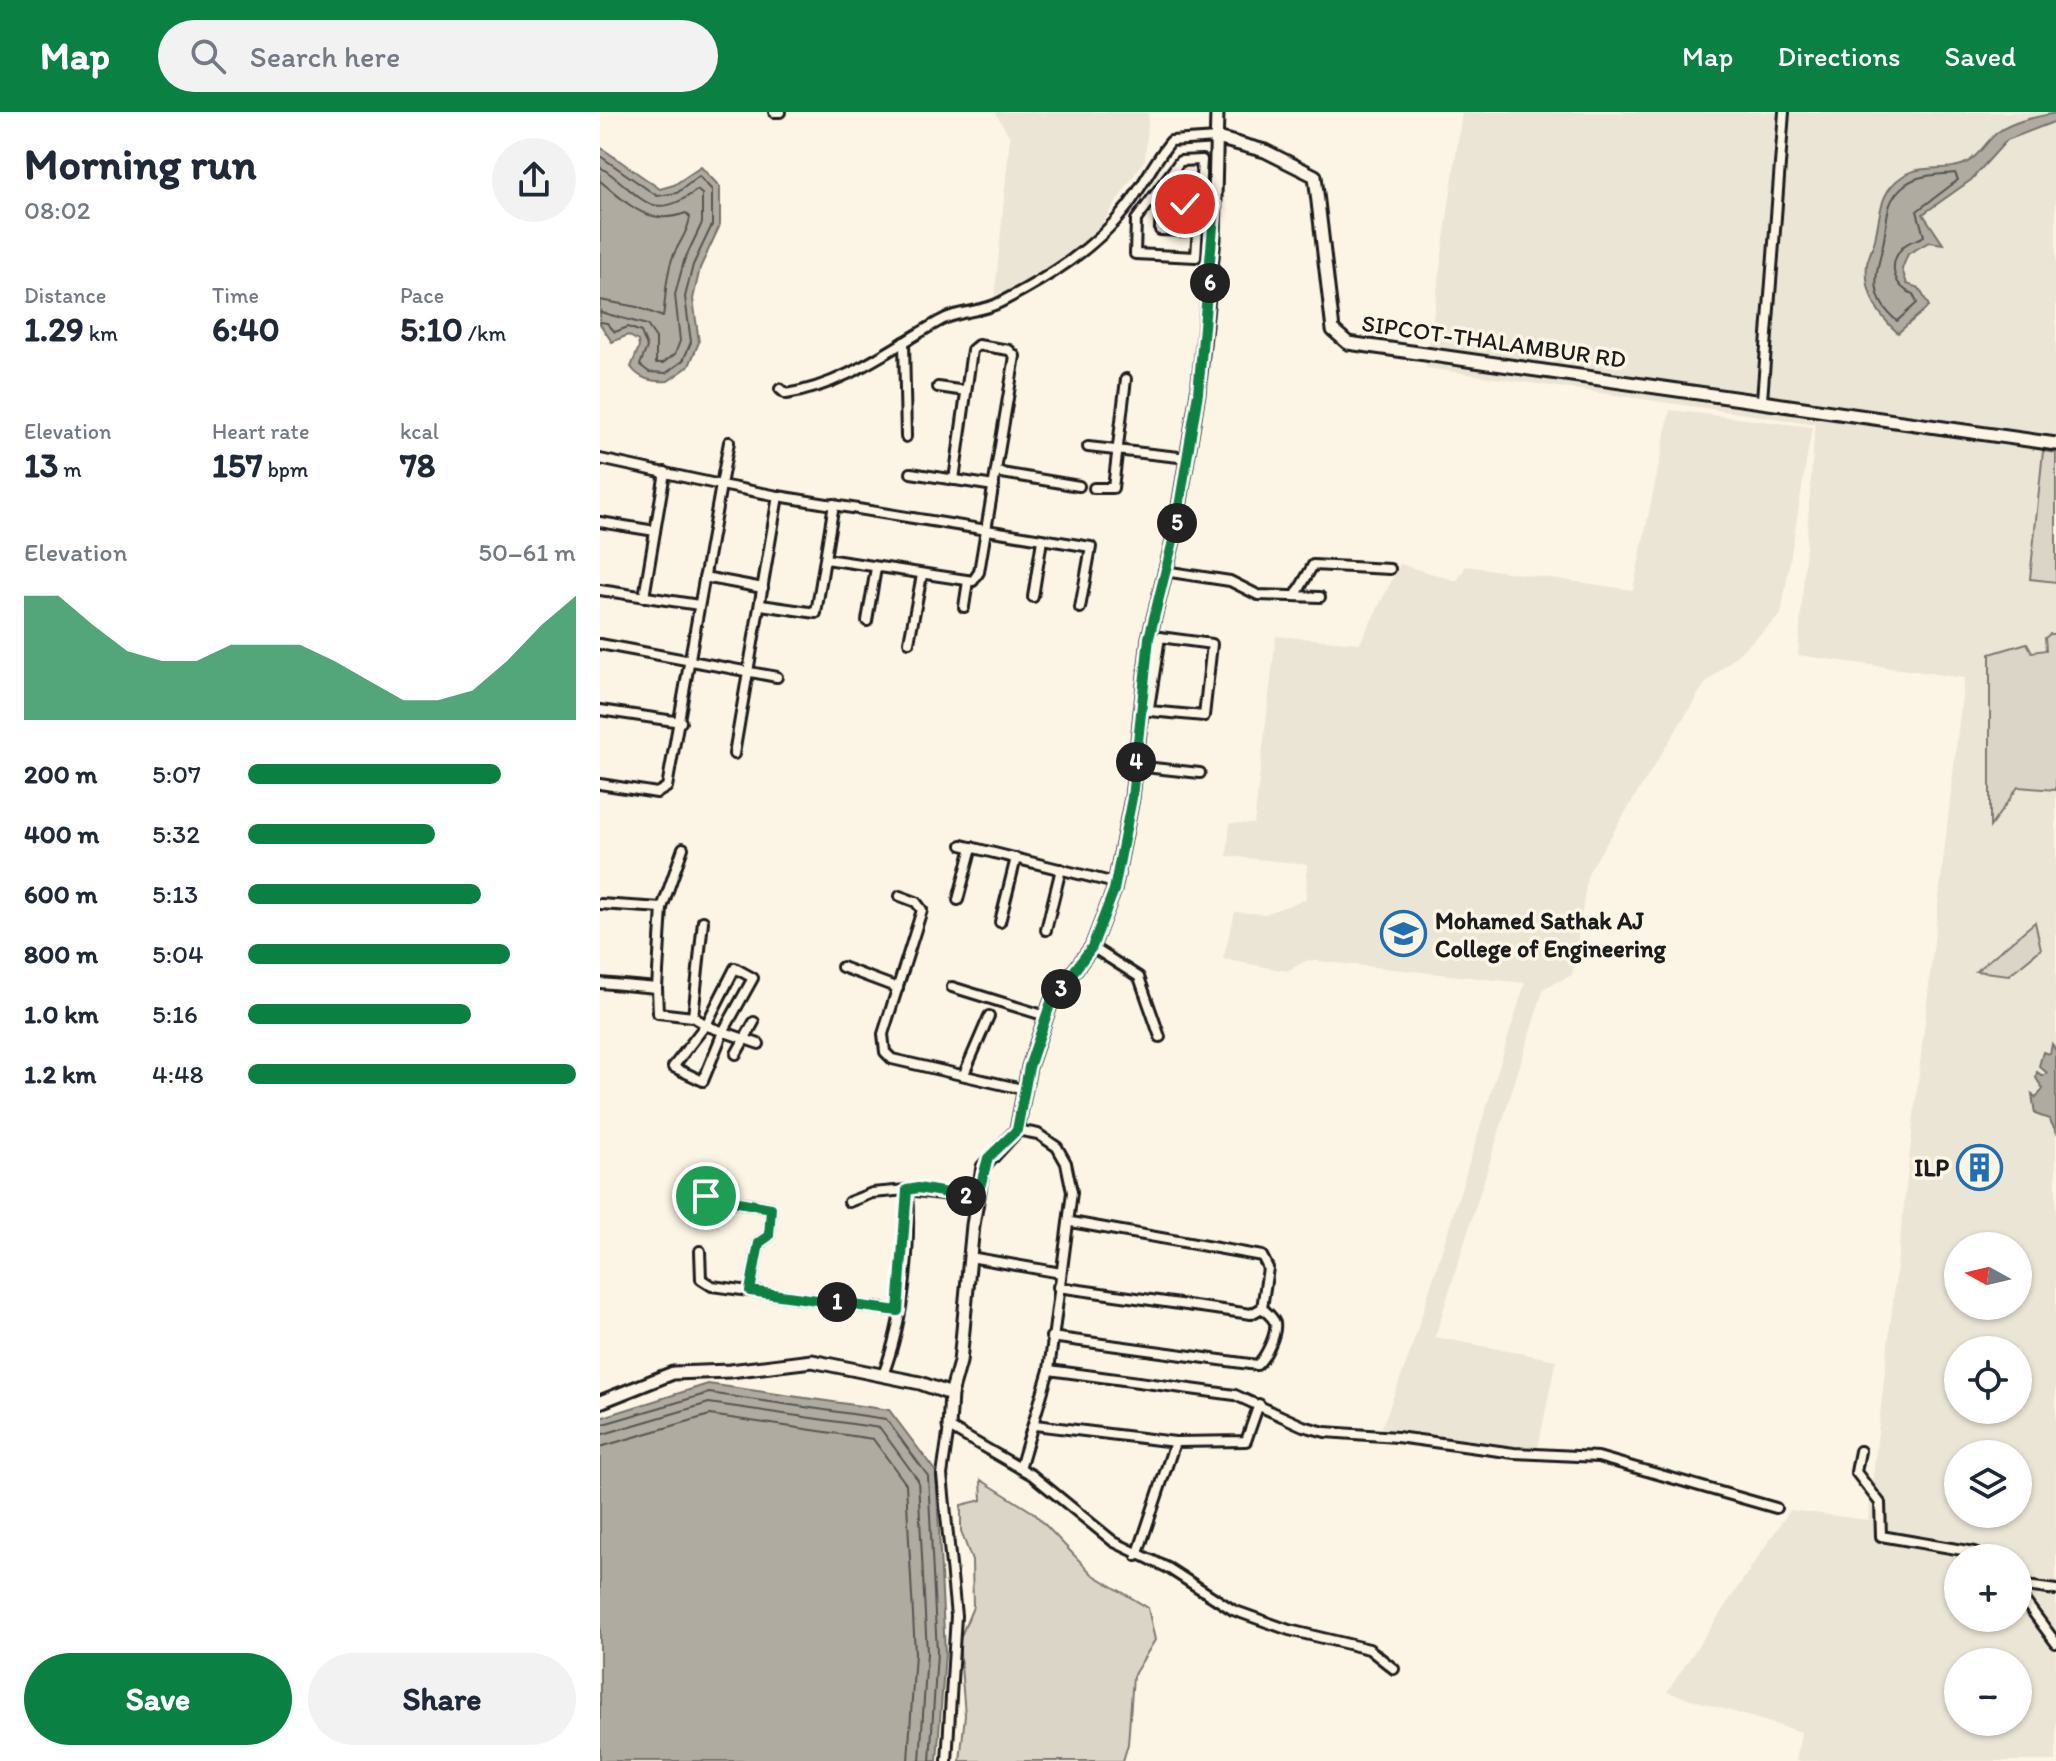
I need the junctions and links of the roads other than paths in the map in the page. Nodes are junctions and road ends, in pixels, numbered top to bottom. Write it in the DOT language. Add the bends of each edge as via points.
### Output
graph roads {
  1 [pos="1217,112"];
  2 [pos="1784,112"];
  3 [pos="1217,138"];
  4 [pos="1185,204"];
  5 [pos="1201,204"];
  6 [pos="1215,205"];
  7 [pos="904,342"];
  8 [pos="1126,379"];
  9 [pos="938,387"];
  10 [pos="780,389"];
  11 [pos="966,391"];
  12 [pos="1762,400"];
  13 [pos="906,437"];
  14 [pos="729,442"];
  15 [pos="2056,444"];
  16 [pos="1088,447"];
  17 [pos="1117,451"];
  18 [pos="1188,458"];
  19 [pos="600,459"];
  20 [pos="665,472"];
  21 [pos="996,472"];
  22 [pos="911,473"];
  23 [pos="954,480"];
  24 [pos="721,485"];
  25 [pos="994,486"];
  26 [pos="1079,486"];
  27 [pos="1094,488"];
  28 [pos="778,496"];
  29 [pos="834,504"];
  30 [pos="600,522"];
  31 [pos="986,530"];
  32 [pos="655,531"];
  33 [pos="1042,540"];
  34 [pos="826,559"];
  35 [pos="876,568"];
  36 [pos="1390,569"];
  37 [pos="1164,571"];
  38 [pos="922,575"];
  39 [pos="704,577"];
  40 [pos="968,581"];
  41 [pos="763,588"];
  42 [pos="600,590"];
  43 [pos="1296,595"];
  44 [pos="644,597"];
  45 [pos="1033,597"];
  46 [pos="1320,597"];
  47 [pos="699,605"];
  48 [pos="761,605"];
  49 [pos="964,607"];
  50 [pos="1080,608"];
  51 [pos="867,621"];
  52 [pos="1154,639"];
  53 [pos="909,642"];
  54 [pos="600,644"];
  55 [pos="691,660"];
  56 [pos="750,673"];
  57 [pos="777,677"];
  58 [pos="1146,706"];
  59 [pos="600,710"];
  60 [pos="681,722"];
  61 [pos="734,754"];
  62 [pos="1135,766"];
  63 [pos="1200,773"];
  64 [pos="600,784"];
  65 [pos="683,848"];
  66 [pos="1016,858"];
  67 [pos="1061,869"];
  68 [pos="1115,883"];
  69 [pos="900,896"];
  70 [pos="958,900"];
  71 [pos="600,904"];
  72 [pos="662,908"];
  73 [pos="703,921"];
  74 [pos="1000,922"];
  75 [pos="1046,930"];
  76 [pos="1092,947"];
  77 [pos="842,967"];
  78 [pos="600,983"];
  79 [pos="952,987"];
  80 [pos="657,988"];
  81 [pos="898,988"];
  82 [pos="989,1016"];
  83 [pos="1046,1016"];
  84 [pos="693,1017"];
  85 [pos="754,1022"];
  86 [pos="707,1023"];
  87 [pos="723,1032"];
  88 [pos="1160,1037"];
  89 [pos="745,1039"];
  90 [pos="759,1044"];
  91 [pos="736,1054"];
  92 [pos="964,1074"];
  93 [pos="1026,1090"];
  94 [pos="1017,1130"];
  95 [pos="907,1190"];
  96 [pos="706,1196"];
  97 [pos="977,1198"];
  98 [pos="849,1202"];
  99 [pos="1071,1222"];
  100 [pos="700,1251"];
  101 [pos="970,1257"];
  102 [pos="1061,1273"];
  103 [pos="1058,1287"];
  104 [pos="750,1291"];
  105 [pos="1262,1308"];
  106 [pos="898,1311"];
  107 [pos="1051,1337"];
  108 [pos="1049,1370"];
  109 [pos="883,1375"];
  110 [pos="951,1394"];
  111 [pos="600,1402"];
  112 [pos="1259,1404"];
  113 [pos="1035,1425"];
  114 [pos="949,1427"];
  115 [pos="1175,1442"];
  116 [pos="1860,1451"];
  117 [pos="1020,1468"];
  118 [pos="1776,1508"];
  119 [pos="1944,1547"];
  120 [pos="1137,1556"];
  121 [pos="2032,1587"];
  122 [pos="2056,1590"];
  123 [pos="2032,1611"];
  124 [pos="2056,1643"];
  125 [pos="1394,1669"];
  126 [pos="947,1761"];
  1 -- 3 [label="street"];
  2 -- 12 [label="street"];
  3 -- 6 [label="street"];
  3 -- 7 [label="street, SIPCOT-THALAMBUR RD" via="1171,141 1125,209 1077,256 986,310 945,317"];
  3 -- 12 [label="street, SIPCOT-THALAMBUR RD" via="1265,151 1315,176 1331,322 1342,340"];
  4 -- 4 [label="street" via="1184,231 1160,230 1161,198 1185,199"];
  4 -- 5 [label="street"];
  5 -- 5 [label="street" via="1202,160 1180,161 1136,220 1135,254 1196,257"];
  5 -- 6 [label="street"];
  6 -- 18 [label="street"];
  7 -- 10 [label="street, SIPCOT-THALAMBUR RD" via="845,377 796,393"];
  7 -- 13 [label="street"];
  8 -- 17 [label="street"];
  9 -- 11 [label="street"];
  11 -- 21 [label="street" via="976,345 1015,356"];
  11 -- 23 [label="street"];
  12 -- 15 [label="street, SIPCOT-THALAMBUR RD"];
  14 -- 24 [label="street"];
  16 -- 17 [label="street"];
  17 -- 18 [label="street"];
  17 -- 27 [label="street" via="1113,488"];
  18 -- 37 [label="street"];
  19 -- 20 [label="street"];
  20 -- 24 [label="street"];
  20 -- 32 [label="street"];
  21 -- 25 [label="street"];
  21 -- 26 [label="street"];
  22 -- 23 [label="street"];
  23 -- 25 [label="street"];
  24 -- 28 [label="street"];
  24 -- 39 [label="street"];
  25 -- 31 [label="street"];
  28 -- 29 [label="street"];
  28 -- 41 [label="street"];
  29 -- 31 [label="street"];
  29 -- 34 [label="street"];
  30 -- 32 [label="street"];
  31 -- 33 [label="street"];
  31 -- 40 [label="street" via="979,572"];
  32 -- 44 [label="street"];
  33 -- 45 [label="street"];
  33 -- 50 [label="street" via="1091,547"];
  34 -- 35 [label="street"];
  34 -- 48 [label="street" via="816,613"];
  35 -- 38 [label="street"];
  35 -- 51 [label="street"];
  36 -- 43 [label="street" via="1313,565"];
  37 -- 43 [label="street" via="1230,581 1258,595"];
  37 -- 52 [label="street"];
  38 -- 40 [label="street"];
  38 -- 53 [label="street"];
  39 -- 41 [label="street"];
  39 -- 47 [label="street"];
  40 -- 49 [label="street"];
  41 -- 48 [label="street"];
  42 -- 44 [label="street"];
  43 -- 46 [label="street"];
  44 -- 47 [label="street"];
  47 -- 55 [label="street"];
  48 -- 56 [label="street"];
  52 -- 58 [label="street"];
  52 -- 58 [label="street" via="1212,644 1204,716 1150,711"];
  54 -- 55 [label="street"];
  55 -- 56 [label="street"];
  55 -- 60 [label="street"];
  56 -- 57 [label="street"];
  56 -- 61 [label="street"];
  58 -- 62 [label="street"];
  59 -- 60 [label="street"];
  60 -- 64 [label="street" via="667,787 657,793"];
  62 -- 63 [label="street"];
  62 -- 68 [label="street"];
  65 -- 72 [label="street"];
  66 -- 67 [label="street"];
  66 -- 70 [label="street" via="967,846"];
  66 -- 74 [label="street"];
  67 -- 68 [label="street"];
  67 -- 75 [label="street"];
  68 -- 76 [label="street"];
  69 -- 81 [label="street" via="922,910"];
  71 -- 72 [label="street"];
  72 -- 80 [label="street"];
  73 -- 84 [label="street"];
  76 -- 83 [label="street"];
  76 -- 88 [label="street" via="1139,977"];
  77 -- 81 [label="street"];
  78 -- 80 [label="street"];
  79 -- 83 [label="street"];
  80 -- 84 [label="street" via="658,1013"];
  81 -- 92 [label="street" via="883,1034 885,1052 892,1059"];
  82 -- 92 [label="street"];
  83 -- 93 [label="street"];
  84 -- 86 [label="street"];
  85 -- 89 [label="street"];
  86 -- 87 [label="street"];
  86 -- 87 [label="street" via="673,1067 703,1081"];
  86 -- 87 [label="street" via="735,968 753,978"];
  87 -- 89 [label="street"];
  89 -- 90 [label="street"];
  89 -- 91 [label="street"];
  92 -- 93 [label="street"];
  93 -- 94 [label="street"];
  94 -- 97 [label="street" via="988,1158"];
  94 -- 99 [label="street" via="1038,1134 1057,1147 1071,1182"];
  95 -- 97 [label="street"];
  95 -- 98 [label="street" via="872,1193"];
  95 -- 106 [label="street"];
  96 -- 104 [label="street" via="771,1208 769,1236 759,1243"];
  97 -- 101 [label="street"];
  99 -- 102 [label="street"];
  99 -- 105 [label="street" via="1262,1256 1268,1268"];
  100 -- 104 [label="street" via="704,1282"];
  101 -- 102 [label="street"];
  101 -- 110 [label="street" via="960,1362"];
  102 -- 103 [label="street"];
  103 -- 105 [label="street" via="1251,1314"];
  103 -- 107 [label="street"];
  104 -- 106 [label="street"];
  105 -- 107 [label="street" via="1275,1328 1257,1365"];
  106 -- 109 [label="street"];
  107 -- 108 [label="street"];
  108 -- 112 [label="street" via="1235,1395"];
  108 -- 113 [label="street"];
  109 -- 110 [label="street"];
  109 -- 111 [label="street" via="812,1361 692,1370 653,1379"];
  110 -- 114 [label="street"];
  112 -- 115 [label="street" via="1246,1441"];
  112 -- 118 [label="street" via="1325,1432 1598,1457"];
  113 -- 115 [label="street"];
  113 -- 117 [label="street"];
  114 -- 117 [label="street"];
  114 -- 126 [label="street" via="942,1475 956,1616"];
  115 -- 120 [label="street"];
  116 -- 119 [label="street" via="1856,1472 1880,1503 1881,1536"];
  117 -- 120 [label="street"];
  120 -- 125 [label="street" via="1259,1621 1369,1649"];
  121 -- 122 [label="street"];
  123 -- 124 [label="street"];
}
